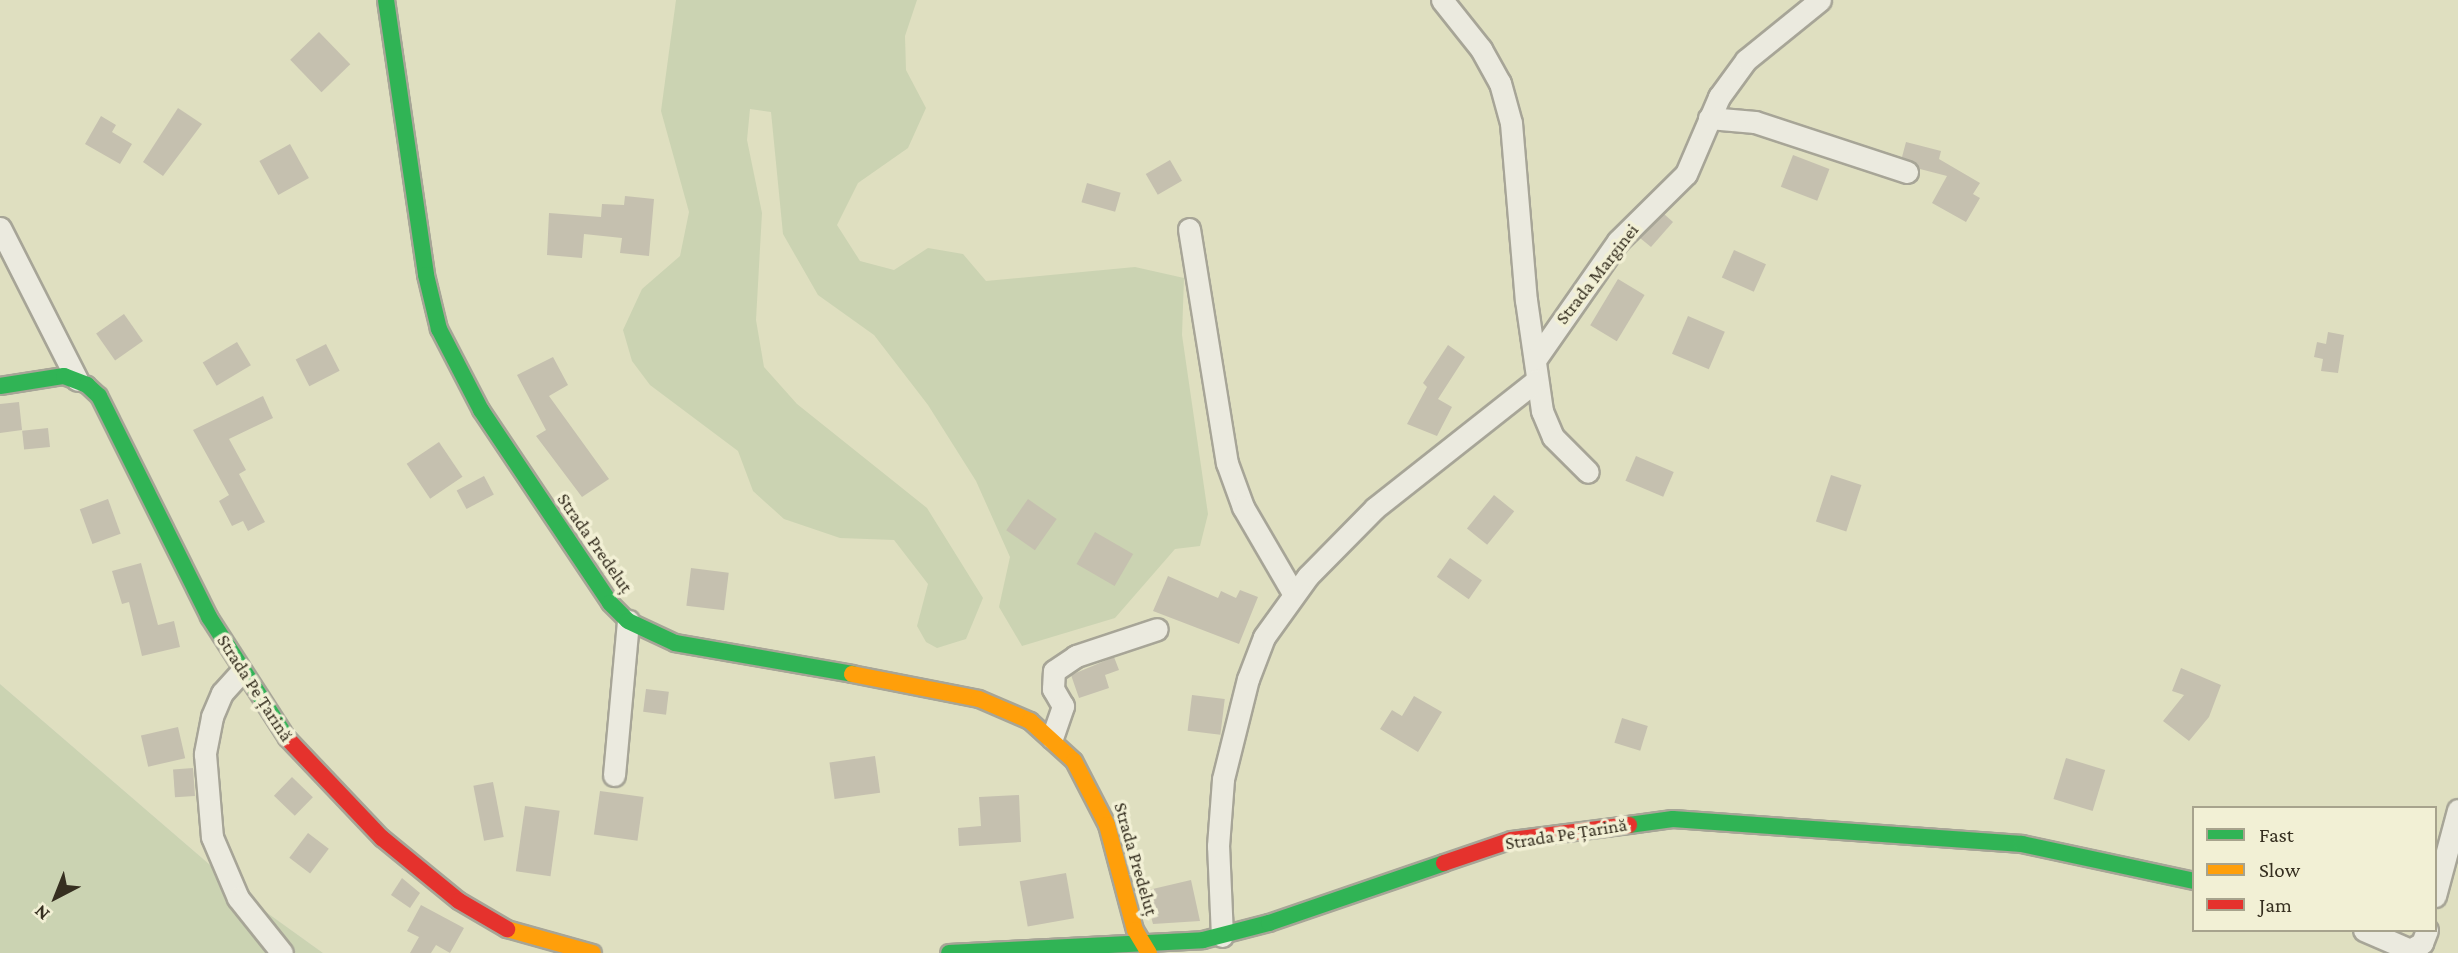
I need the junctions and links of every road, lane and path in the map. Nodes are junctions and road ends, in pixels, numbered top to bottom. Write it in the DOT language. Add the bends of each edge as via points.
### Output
graph roads {
  1 [pos="386,0"];
  2 [pos="1442,0"];
  3 [pos="1820,0"];
  4 [pos="1709,118"];
  5 [pos="1907,173"];
  6 [pos="0,228"];
  7 [pos="1189,229"];
  8 [pos="1536,370"];
  9 [pos="76,380"];
  10 [pos="0,386"];
  11 [pos="1588,472"];
  12 [pos="1293,593"];
  13 [pos="628,621"];
  14 [pos="1157,629"];
  15 [pos="241,671"];
  16 [pos="1052,738"];
  17 [pos="614,775"];
  18 [pos="2458,810"];
  19 [pos="2192,881"];
  20 [pos="2437,889"];
  21 [pos="2369,932"];
  22 [pos="2426,932"];
  23 [pos="1222,936"];
  24 [pos="1145,948"];
  25 [pos="282,953"];
  26 [pos="593,953"];
  27 [pos="949,953"];
  1 -- 13 [label="street, Strada Predeluț" via="426,275 444,341 470,391 589,576"];
  2 -- 8 [label="street, Strada Marginei" via="1481,49 1500,83 1511,123"];
  3 -- 4 [label="street, Strada Marginei" via="1746,60"];
  4 -- 5 [label="street" via="1755,122"];
  4 -- 8 [label="street, Strada Marginei" via="1686,174 1618,242"];
  6 -- 9 [label="street, Strada Pe Țarină"];
  7 -- 12 [label="street" via="1227,463 1243,507"];
  8 -- 11 [label="street, Strada Marginei" via="1553,437"];
  8 -- 12 [label="street" via="1375,508"];
  9 -- 10 [label="street" via="64,376"];
  9 -- 15 [label="street, Strada Pe Țarină" via="99,396 107,410"];
  12 -- 23 [label="street" via="1264,637 1248,679 1223,779 1218,846"];
  13 -- 16 [label="street, Strada Predeluț" via="700,649 979,699 1030,721"];
  13 -- 17 [label="street"];
  14 -- 16 [label="street" via="1076,656 1054,671 1053,689 1063,706"];
  15 -- 25 [label="street" via="222,693 205,754 212,837 238,898"];
  15 -- 26 [label="street, Strada Pe Țarină" via="298,752 422,873 502,927"];
  16 -- 24 [label="street, Strada Predeluț" via="1074,761 1100,805"];
  18 -- 20 [label="street"];
  19 -- 23 [label="street, Strada Pe Țarină" via="2022,844 1673,819 1512,840"];
  21 -- 22 [label="street" via="2410,950 2422,943"];
  23 -- 24 [label="street, Strada Pe Țarină"];
  24 -- 27 [label="street, Strada Pe Țarină"];
}
